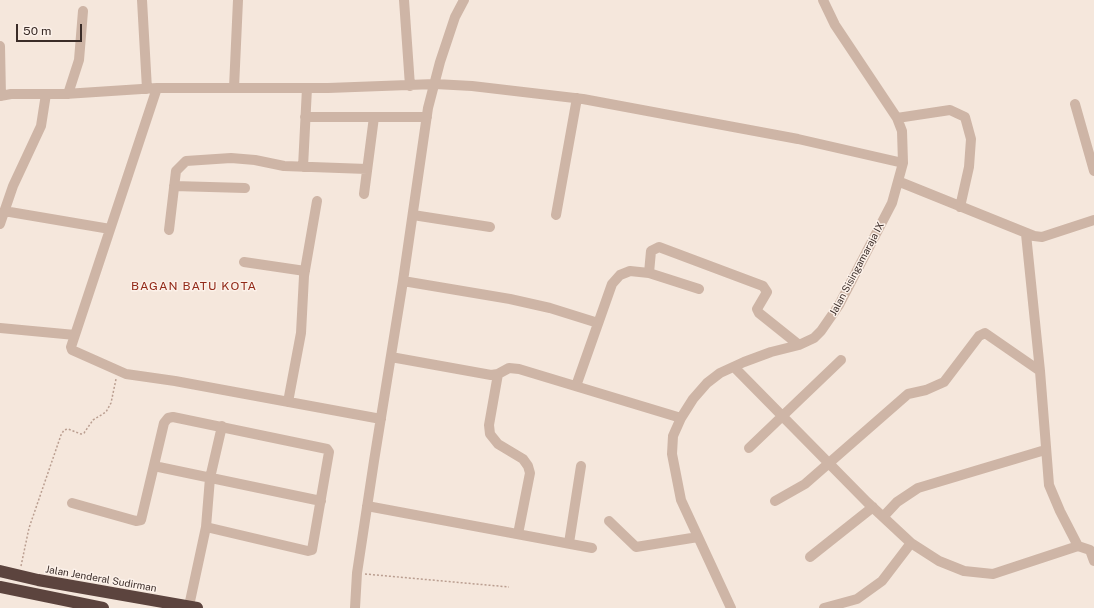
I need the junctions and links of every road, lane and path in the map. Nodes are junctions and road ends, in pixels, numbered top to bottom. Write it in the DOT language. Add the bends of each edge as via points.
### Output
graph roads {
  1 [pos="142,0"];
  2 [pos="238,0"];
  3 [pos="404,0"];
  4 [pos="464,0"];
  5 [pos="823,0"];
  6 [pos="83,11"];
  7 [pos="0,46"];
  8 [pos="435,84"];
  9 [pos="410,86"];
  10 [pos="234,88"];
  11 [pos="307,88"];
  12 [pos="152,89"];
  13 [pos="46,94"];
  14 [pos="68,94"];
  15 [pos="0,96"];
  16 [pos="576,98"];
  17 [pos="1075,104"];
  18 [pos="305,117"];
  19 [pos="374,117"];
  20 [pos="427,117"];
  21 [pos="897,118"];
  22 [pos="903,163"];
  23 [pos="303,167"];
  24 [pos="367,169"];
  25 [pos="1094,170"];
  26 [pos="900,182"];
  27 [pos="174,186"];
  28 [pos="245,188"];
  29 [pos="364,194"];
  30 [pos="317,201"];
  31 [pos="960,207"];
  32 [pos="4,211"];
  33 [pos="413,215"];
  34 [pos="556,215"];
  35 [pos="1094,220"];
  36 [pos="0,224"];
  37 [pos="490,227"];
  38 [pos="110,229"];
  39 [pos="169,230"];
  40 [pos="1026,234"];
  41 [pos="244,262"];
  42 [pos="305,271"];
  43 [pos="649,274"];
  44 [pos="403,281"];
  45 [pos="699,289"];
  46 [pos="598,323"];
  47 [pos="0,328"];
  48 [pos="75,335"];
  49 [pos="799,345"];
  50 [pos="391,357"];
  51 [pos="841,360"];
  52 [pos="734,367"];
  53 [pos="1040,371"];
  54 [pos="117,372"];
  55 [pos="498,374"];
  56 [pos="576,386"];
  57 [pos="288,402"];
  58 [pos="781,416"];
  59 [pos="681,418"];
  60 [pos="381,419"];
  61 [pos="222,426"];
  62 [pos="749,448"];
  63 [pos="1045,450"];
  64 [pos="828,463"];
  65 [pos="154,466"];
  66 [pos="581,466"];
  67 [pos="210,478"];
  68 [pos="321,501"];
  69 [pos="775,501"];
  70 [pos="72,503"];
  71 [pos="367,506"];
  72 [pos="873,507"];
  73 [pos="883,517"];
  74 [pos="608,521"];
  75 [pos="206,527"];
  76 [pos="518,534"];
  77 [pos="698,537"];
  78 [pos="568,543"];
  79 [pos="911,543"];
  80 [pos="1078,546"];
  81 [pos="592,548"];
  82 [pos="810,557"];
  83 [pos="1094,561"];
  84 [pos="0,571"];
  85 [pos="357,573"];
  86 [pos="18,575"];
  87 [pos="0,587"];
  88 [pos="509,588"];
  89 [pos="193,607"];
  90 [pos="103,608"];
  91 [pos="355,608"];
  92 [pos="731,608"];
  93 [pos="824,608"];
  1 -- 12 [label="street"];
  2 -- 10 [label="street"];
  3 -- 9 [label="street"];
  4 -- 8 [label="street" via="455,17"];
  5 -- 21 [label="street, Jalan Sisingamaraja IX" via="835,25"];
  6 -- 14 [label="street" via="79,60"];
  7 -- 15 [label="street"];
  8 -- 9 [label="street"];
  8 -- 16 [label="street"];
  8 -- 20 [label="street"];
  9 -- 11 [label="street"];
  10 -- 11 [label="street"];
  10 -- 12 [label="street"];
  11 -- 18 [label="street"];
  12 -- 14 [label="street"];
  12 -- 38 [label="street"];
  13 -- 14 [label="street"];
  13 -- 15 [label="street"];
  13 -- 32 [label="street" via="41,126"];
  16 -- 22 [label="street" via="798,139"];
  16 -- 34 [label="street"];
  17 -- 25 [label="street"];
  18 -- 19 [label="street"];
  18 -- 23 [label="street"];
  19 -- 20 [label="street"];
  19 -- 24 [label="street"];
  20 -- 33 [label="street"];
  21 -- 22 [label="street, Jalan Sisingamaraja IX" via="902,131"];
  21 -- 31 [label="street" via="950,110 965,117 971,139 969,167"];
  22 -- 26 [label="street, Jalan Sisingamaraja IX"];
  23 -- 24 [label="street"];
  23 -- 27 [label="street" via="230,158 186,161 176,171"];
  24 -- 29 [label="street"];
  26 -- 31 [label="street"];
  26 -- 49 [label="street, Jalan Sisingamaraja IX" via="892,203 831,320 814,338"];
  27 -- 28 [label="street"];
  27 -- 39 [label="street"];
  30 -- 42 [label="street"];
  31 -- 40 [label="street"];
  32 -- 36 [label="street"];
  32 -- 38 [label="street"];
  33 -- 37 [label="street"];
  33 -- 44 [label="street"];
  35 -- 40 [label="street" via="1042,237"];
  38 -- 48 [label="street"];
  40 -- 53 [label="street"];
  41 -- 42 [label="street"];
  42 -- 57 [label="street" via="301,333"];
  43 -- 45 [label="street"];
  43 -- 46 [label="street" via="630,271 620,275 612,284"];
  43 -- 49 [label="street" via="651,251 659,247 762,286 767,292 757,309 759,313"];
  44 -- 46 [label="street" via="510,299"];
  44 -- 50 [label="street"];
  46 -- 56 [label="street"];
  47 -- 48 [label="street"];
  48 -- 54 [label="street" via="72,350"];
  49 -- 52 [label="street, Jalan Sisingamaraja IX" via="771,352"];
  50 -- 55 [label="street"];
  50 -- 60 [label="street"];
  51 -- 58 [label="street"];
  52 -- 58 [label="street"];
  52 -- 59 [label="street, Jalan Sisingamaraja IX" via="707,383"];
  53 -- 63 [label="street"];
  53 -- 64 [label="street" via="985,333 979,336 944,382 908,394"];
  54 -- 57 [label="street"];
  54 -- 86 [label="path" via="109,408 93,420 84,433 68,429 61,435 29,528"];
  55 -- 56 [label="street" via="513,368"];
  55 -- 76 [label="street" via="489,425 490,434 498,444 523,459 530,473"];
  56 -- 59 [label="street"];
  57 -- 60 [label="street"];
  58 -- 62 [label="street"];
  58 -- 64 [label="street"];
  59 -- 77 [label="street, Jalan Sisingamaraja IX" via="674,436 672,454 682,500"];
  60 -- 71 [label="street"];
  61 -- 65 [label="street" via="168,418 164,423"];
  61 -- 67 [label="street"];
  61 -- 68 [label="street" via="327,449 329,452"];
  63 -- 73 [label="street" via="918,488 897,502"];
  63 -- 80 [label="street" via="1049,485"];
  64 -- 69 [label="street" via="805,484"];
  64 -- 72 [label="street"];
  65 -- 67 [label="street"];
  65 -- 70 [label="street" via="141,520 136,521"];
  66 -- 78 [label="street"];
  67 -- 68 [label="street"];
  67 -- 75 [label="street"];
  68 -- 75 [label="street" via="312,550 308,551"];
  71 -- 76 [label="street"];
  71 -- 85 [label="street"];
  72 -- 73 [label="street"];
  72 -- 82 [label="street"];
  73 -- 79 [label="street"];
  74 -- 77 [label="street" via="636,547"];
  75 -- 89 [label="street"];
  76 -- 78 [label="street"];
  77 -- 92 [label="street, Jalan Sisingamaraja IX"];
  78 -- 81 [label="street"];
  79 -- 80 [label="street" via="940,561 964,571 993,574"];
  79 -- 93 [label="street" via="882,581 856,599"];
  80 -- 83 [label="street" via="1090,550"];
  84 -- 86 [label="highway, Jalan Jenderal Sudirman"];
  85 -- 88 [label="path"];
  85 -- 91 [label="street"];
  86 -- 89 [label="highway, Jalan Jenderal Sudirman"];
  87 -- 90 [label="highway"];
}
